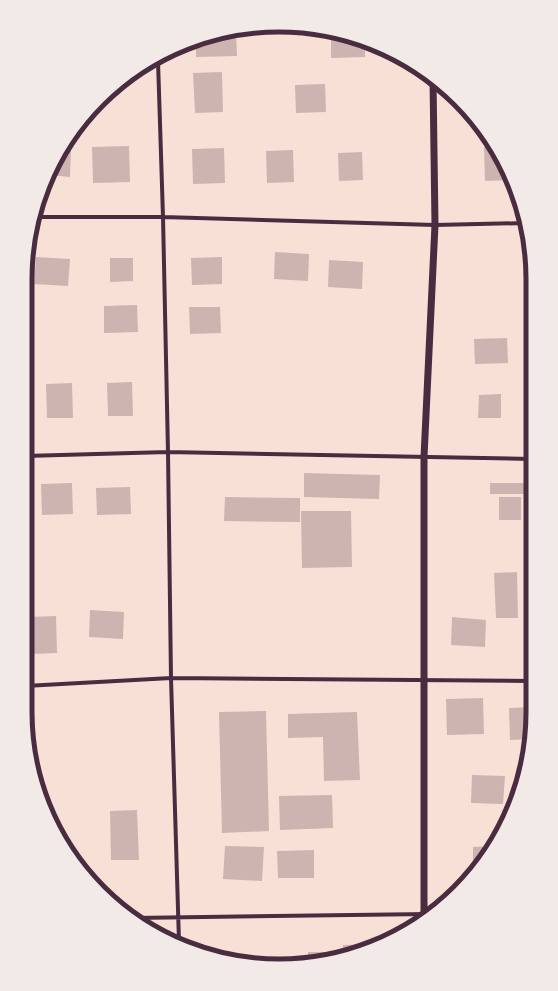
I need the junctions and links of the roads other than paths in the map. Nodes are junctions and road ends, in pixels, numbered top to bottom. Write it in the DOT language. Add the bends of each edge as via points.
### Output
graph roads {
  1 [pos="158,64"];
  2 [pos="433,86"];
  3 [pos="40,217"];
  4 [pos="163,217"];
  5 [pos="520,223"];
  6 [pos="434,225"];
  7 [pos="168,452"];
  8 [pos="32,456"];
  9 [pos="424,457"];
  10 [pos="526,460"];
  11 [pos="171,678"];
  12 [pos="424,681"];
  13 [pos="526,681"];
  14 [pos="32,686"];
  15 [pos="426,910"];
  16 [pos="419,915"];
  17 [pos="179,917"];
  18 [pos="143,918"];
  19 [pos="179,938"];
  1 -- 4 [label="street"];
  2 -- 6 [label="street"];
  3 -- 4 [label="street"];
  4 -- 6 [label="street"];
  4 -- 7 [label="street"];
  5 -- 6 [label="street"];
  6 -- 9 [label="street"];
  7 -- 8 [label="street"];
  7 -- 9 [label="street"];
  7 -- 11 [label="street"];
  9 -- 10 [label="street"];
  9 -- 12 [label="street"];
  11 -- 12 [label="street"];
  11 -- 14 [label="street"];
  11 -- 17 [label="street"];
  12 -- 13 [label="street"];
  12 -- 15 [label="street"];
  16 -- 17 [label="street"];
  17 -- 18 [label="street"];
  17 -- 19 [label="street"];
}
